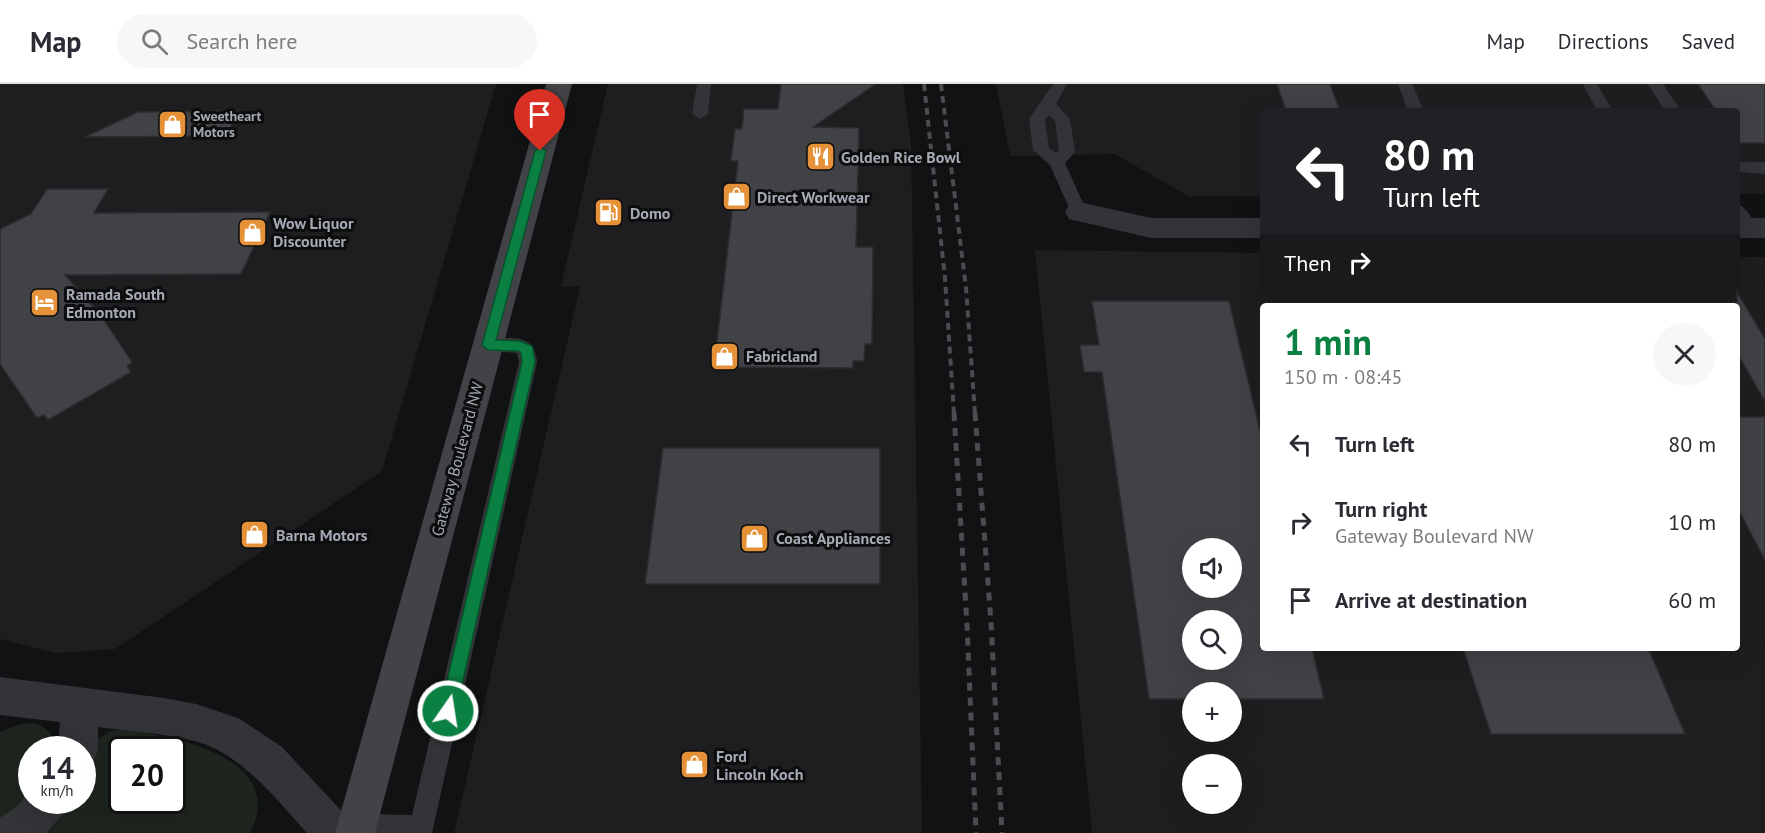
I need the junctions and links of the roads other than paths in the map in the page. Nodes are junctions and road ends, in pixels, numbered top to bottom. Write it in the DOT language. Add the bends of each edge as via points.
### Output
graph roads {
  1 [pos="559,84"];
  2 [pos="704,84"];
  3 [pos="1060,84"];
  4 [pos="1405,84"];
  5 [pos="1590,84"];
  6 [pos="1655,84"];
  7 [pos="1048,105"];
  8 [pos="1415,108"];
  9 [pos="1603,108"];
  10 [pos="1671,108"];
  11 [pos="700,114"];
  12 [pos="1057,162"];
  13 [pos="1740,167"];
  14 [pos="1765,168"];
  15 [pos="1080,212"];
  16 [pos="1260,228"];
  17 [pos="488,345"];
  18 [pos="8,703"];
  19 [pos="80,707"];
  20 [pos="79,736"];
  21 [pos="36,814"];
  22 [pos="420,830"];
  23 [pos="349,831"];
  24 [pos="14,833"];
  1 -- 17 [label="main road, Gateway Boulevard NW"];
  2 -- 11 [label="lane"];
  3 -- 7 [label="lane"];
  4 -- 8 [label="lane"];
  5 -- 9 [label="lane"];
  6 -- 10 [label="lane"];
  7 -- 12 [label="lane" via="1062,119 1067,152"];
  7 -- 12 [label="lane" via="1037,119 1041,150"];
  12 -- 15 [label="lane"];
  13 -- 14 [label="lane"];
  15 -- 16 [label="street" via="1151,228"];
  17 -- 22 [label="lane" via="520,346 527,350 528,362"];
  17 -- 23 [label="main road, Gateway Boulevard NW"];
  18 -- 19 [label="street"];
  19 -- 20 [label="street"];
  19 -- 23 [label="street" via="164,717 226,732 268,761"];
  21 -- 24 [label="street"];
  22 -- 23 [label="lane"];
}
